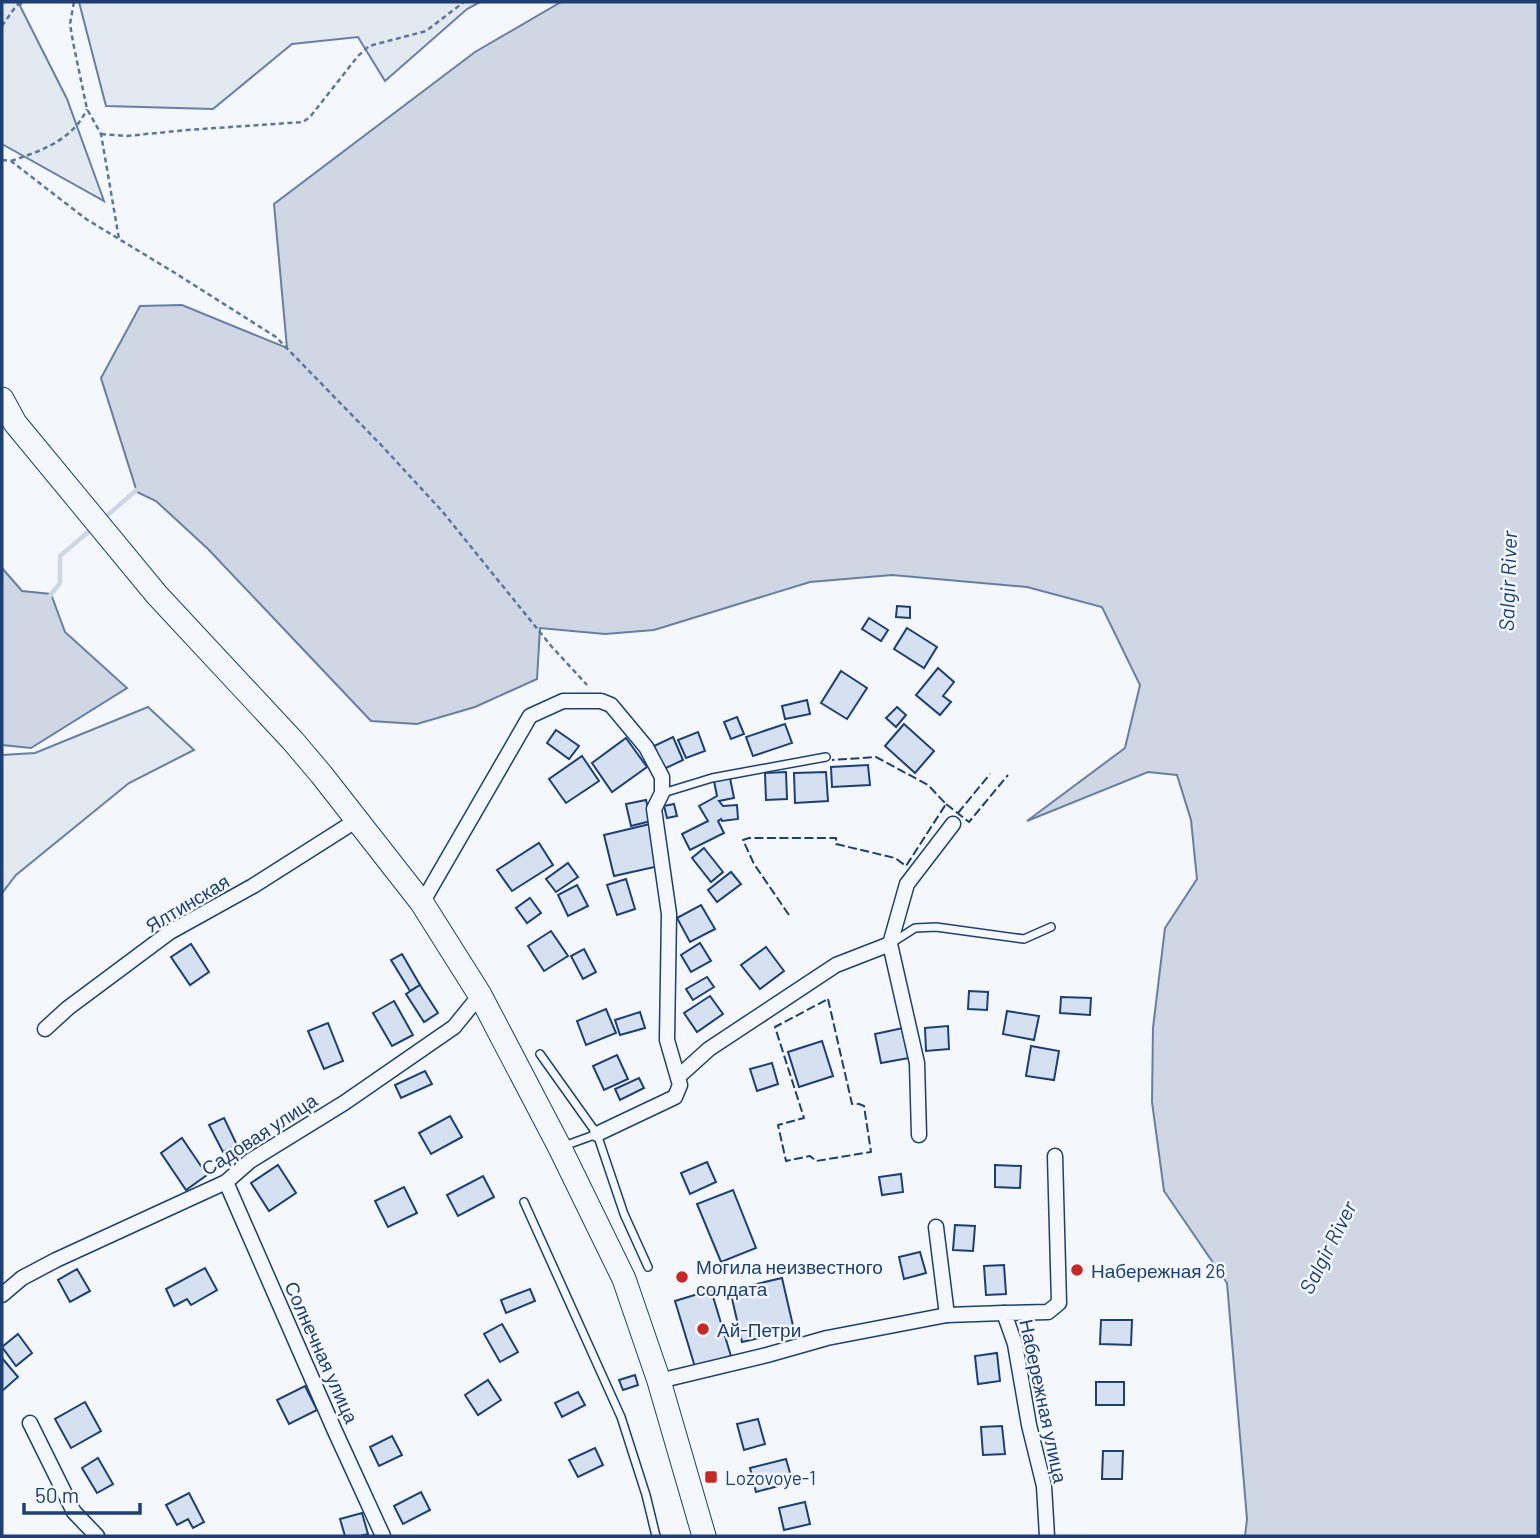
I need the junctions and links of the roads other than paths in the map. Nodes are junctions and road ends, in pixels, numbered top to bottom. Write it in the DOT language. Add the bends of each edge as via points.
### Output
graph roads {
  1 [pos="2,399"];
  2 [pos="826,757"];
  3 [pos="662,793"];
  4 [pos="357,820"];
  5 [pos="953,824"];
  6 [pos="422,903"];
  7 [pos="1051,927"];
  8 [pos="890,944"];
  9 [pos="481,995"];
  10 [pos="45,1029"];
  11 [pos="540,1054"];
  12 [pos="678,1077"];
  13 [pos="597,1134"];
  14 [pos="919,1135"];
  15 [pos="561,1148"];
  16 [pos="1055,1156"];
  17 [pos="226,1182"];
  18 [pos="524,1202"];
  19 [pos="936,1227"];
  20 [pos="648,1267"];
  21 [pos="2,1295"];
  22 [pos="1004,1313"];
  23 [pos="947,1315"];
  24 [pos="659,1381"];
  25 [pos="30,1423"];
  26 [pos="97,1536"];
  27 [pos="383,1536"];
  28 [pos="656,1536"];
  29 [pos="704,1536"];
  30 [pos="1047,1536"];
  1 -- 4 [label="main road" via="15,423 157,595 293,741"];
  2 -- 3 [label="lane" via="712,778"];
  3 -- 6 [label="street" via="662,777 646,747 611,705 564,701 530,716"];
  3 -- 12 [label="street" via="654,809 668,914 667,1040"];
  4 -- 6 [label="main road"];
  4 -- 10 [label="street, Ялтинская" via="170,932"];
  5 -- 8 [label="street" via="907,884"];
  6 -- 9 [label="main road"];
  7 -- 8 [label="lane" via="1024,939 915,928"];
  8 -- 12 [label="street" via="836,965 709,1049"];
  8 -- 14 [label="street" via="917,1063"];
  9 -- 15 [label="main road"];
  9 -- 17 [label="street, Садовая улица" via="454,1027 250,1161"];
  11 -- 13 [label="lane"];
  12 -- 13 [label="street" via="675,1097"];
  13 -- 15 [label="lane"];
  13 -- 20 [label="lane"];
  15 -- 24 [label="main road" via="624,1279"];
  16 -- 22 [label="street, Набережная улица" via="1059,1303 1048,1312"];
  17 -- 21 [label="street, Садовая улица" via="56,1260"];
  17 -- 27 [label="street, Солнечная улица"];
  18 -- 28 [label="lane" via="621,1417"];
  19 -- 23 [label="street"];
  22 -- 23 [label="street"];
  22 -- 30 [label="street, Набережная улица" via="1015,1344 1044,1486"];
  23 -- 24 [label="street" via="827,1338"];
  24 -- 29 [label="main road"];
  25 -- 26 [label="street" via="75,1512"];
}
